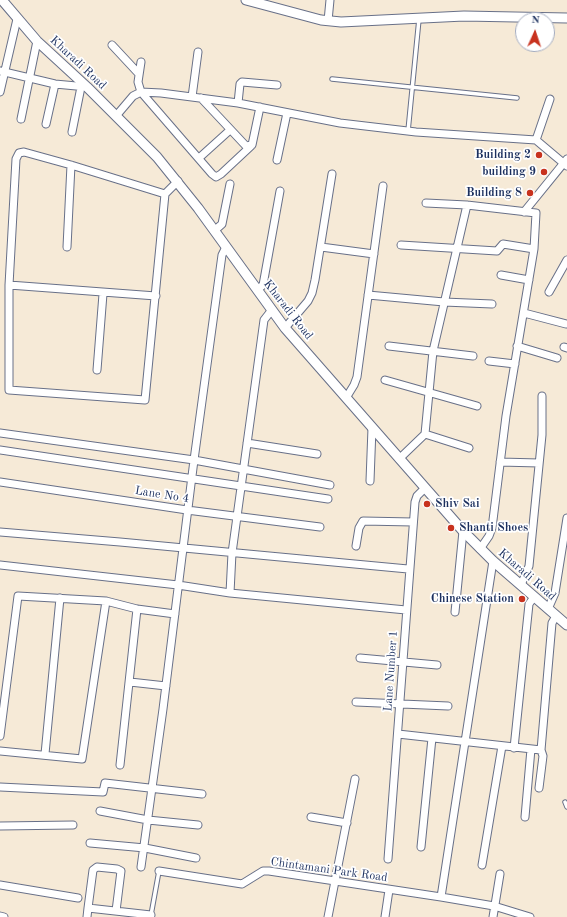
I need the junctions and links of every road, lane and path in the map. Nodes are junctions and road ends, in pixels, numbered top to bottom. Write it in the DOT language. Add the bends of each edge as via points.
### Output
graph roads {
  1 [pos="2,0"];
  2 [pos="246,0"];
  3 [pos="330,0"];
  4 [pos="420,18"];
  5 [pos="567,18"];
  6 [pos="17,19"];
  7 [pos="328,21"];
  8 [pos="37,41"];
  9 [pos="112,45"];
  10 [pos="198,52"];
  11 [pos="141,62"];
  12 [pos="2,72"];
  13 [pos="139,74"];
  14 [pos="30,78"];
  15 [pos="332,79"];
  16 [pos="56,84"];
  17 [pos="277,85"];
  18 [pos="84,87"];
  19 [pos="413,87"];
  20 [pos="0,92"];
  21 [pos="141,92"];
  22 [pos="192,97"];
  23 [pos="201,98"];
  24 [pos="517,98"];
  25 [pos="550,99"];
  26 [pos="238,103"];
  27 [pos="260,107"];
  28 [pos="286,113"];
  29 [pos="116,116"];
  30 [pos="21,119"];
  31 [pos="46,124"];
  32 [pos="230,130"];
  33 [pos="408,131"];
  34 [pos="72,132"];
  35 [pos="536,140"];
  36 [pos="251,146"];
  37 [pos="199,158"];
  38 [pos="277,160"];
  39 [pos="566,163"];
  40 [pos="71,165"];
  41 [pos="332,174"];
  42 [pos="178,181"];
  43 [pos="230,184"];
  44 [pos="383,186"];
  45 [pos="280,191"];
  46 [pos="164,194"];
  47 [pos="426,203"];
  48 [pos="467,205"];
  49 [pos="524,212"];
  50 [pos="214,231"];
  51 [pos="401,245"];
  52 [pos="321,246"];
  53 [pos="67,247"];
  54 [pos="226,247"];
  55 [pos="457,247"];
  56 [pos="534,249"];
  57 [pos="374,254"];
  58 [pos="567,260"];
  59 [pos="501,276"];
  60 [pos="529,280"];
  61 [pos="9,285"];
  62 [pos="257,290"];
  63 [pos="548,292"];
  64 [pos="103,294"];
  65 [pos="368,295"];
  66 [pos="156,296"];
  67 [pos="444,302"];
  68 [pos="492,304"];
  69 [pos="271,311"];
  70 [pos="524,313"];
  71 [pos="566,324"];
  72 [pos="285,328"];
  73 [pos="389,346"];
  74 [pos="517,346"];
  75 [pos="433,351"];
  76 [pos="473,356"];
  77 [pos="557,358"];
  78 [pos="489,361"];
  79 [pos="515,364"];
  80 [pos="97,370"];
  81 [pos="386,380"];
  82 [pos="429,392"];
  83 [pos="542,396"];
  84 [pos="346,398"];
  85 [pos="476,406"];
  86 [pos="372,428"];
  87 [pos="0,433"];
  88 [pos="425,434"];
  89 [pos="247,443"];
  90 [pos="469,448"];
  91 [pos="0,450"];
  92 [pos="317,454"];
  93 [pos="399,459"];
  94 [pos="194,460"];
  95 [pos="500,462"];
  96 [pos="539,464"];
  97 [pos="243,468"];
  98 [pos="191,480"];
  99 [pos="370,481"];
  100 [pos="0,482"];
  101 [pos="330,485"];
  102 [pos="241,486"];
  103 [pos="425,488"];
  104 [pos="328,499"];
  105 [pos="187,510"];
  106 [pos="237,516"];
  107 [pos="567,518"];
  108 [pos="413,522"];
  109 [pos="320,527"];
  110 [pos="463,531"];
  111 [pos="0,532"];
  112 [pos="356,546"];
  113 [pos="182,548"];
  114 [pos="480,549"];
  115 [pos="232,553"];
  116 [pos="493,561"];
  117 [pos="0,565"];
  118 [pos="408,569"];
  119 [pos="178,585"];
  120 [pos="521,585"];
  121 [pos="230,593"];
  122 [pos="534,597"];
  123 [pos="60,598"];
  124 [pos="106,601"];
  125 [pos="137,609"];
  126 [pos="548,609"];
  127 [pos="406,610"];
  128 [pos="455,612"];
  129 [pos="175,614"];
  130 [pos="556,616"];
  131 [pos="567,625"];
  132 [pos="360,658"];
  133 [pos="402,662"];
  134 [pos="437,665"];
  135 [pos="130,682"];
  136 [pos="166,686"];
  137 [pos="356,702"];
  138 [pos="400,704"];
  139 [pos="448,706"];
  140 [pos="398,734"];
  141 [pos="0,736"];
  142 [pos="432,738"];
  143 [pos="466,741"];
  144 [pos="502,746"];
  145 [pos="514,748"];
  146 [pos="531,749"];
  147 [pos="540,750"];
  148 [pos="0,751"];
  149 [pos="45,754"];
  150 [pos="120,765"];
  151 [pos="355,779"];
  152 [pos="0,787"];
  153 [pos="152,788"];
  154 [pos="539,788"];
  155 [pos="202,794"];
  156 [pos="565,802"];
  157 [pos="567,807"];
  158 [pos="100,811"];
  159 [pos="311,817"];
  160 [pos="525,817"];
  161 [pos="148,820"];
  162 [pos="347,823"];
  163 [pos="73,825"];
  164 [pos="198,825"];
  165 [pos="0,826"];
  166 [pos="90,842"];
  167 [pos="421,847"];
  168 [pos="145,848"];
  169 [pos="196,858"];
  170 [pos="388,859"];
  171 [pos="482,865"];
  172 [pos="141,867"];
  173 [pos="159,871"];
  174 [pos="500,874"];
  175 [pos="336,881"];
  176 [pos="0,885"];
  177 [pos="389,890"];
  178 [pos="441,897"];
  179 [pos="78,898"];
  180 [pos="494,906"];
  181 [pos="88,908"];
  182 [pos="116,911"];
  183 [pos="152,915"];
  184 [pos="0,916"];
  185 [pos="4,917"];
  186 [pos="87,917"];
  187 [pos="328,917"];
  188 [pos="385,917"];
  189 [pos="493,917"];
  190 [pos="530,917"];
  1 -- 6 [label="street, Kharadi Road"];
  2 -- 7 [label="street"];
  3 -- 7 [label="street"];
  4 -- 5 [label="street"];
  4 -- 7 [label="street"];
  4 -- 19 [label="lane"];
  6 -- 8 [label="street, Kharadi Road"];
  6 -- 12 [label="street"];
  8 -- 14 [label="street"];
  8 -- 18 [label="street, Kharadi Road"];
  9 -- 13 [label="street"];
  10 -- 22 [label="street"];
  11 -- 13 [label="street"];
  12 -- 14 [label="street"];
  12 -- 20 [label="street"];
  13 -- 21 [label="street"];
  14 -- 16 [label="street"];
  14 -- 30 [label="street"];
  15 -- 19 [label="lane"];
  16 -- 18 [label="street"];
  16 -- 31 [label="street"];
  17 -- 26 [label="street" via="242,82"];
  18 -- 29 [label="street, Kharadi Road"];
  18 -- 34 [label="street"];
  19 -- 24 [label="lane"];
  19 -- 33 [label="lane"];
  21 -- 22 [label="street"];
  21 -- 29 [label="street" via="133,96"];
  21 -- 37 [label="street"];
  22 -- 23 [label="street"];
  23 -- 26 [label="street"];
  23 -- 32 [label="street"];
  25 -- 35 [label="street"];
  26 -- 27 [label="street"];
  27 -- 28 [label="street"];
  27 -- 36 [label="street"];
  28 -- 33 [label="street" via="320,121"];
  28 -- 38 [label="street"];
  29 -- 42 [label="street, Kharadi Road"];
  32 -- 36 [label="street" via="246,146"];
  32 -- 37 [label="street"];
  33 -- 35 [label="street"];
  35 -- 39 [label="street"];
  36 -- 37 [label="street" via="216,177"];
  39 -- 49 [label="street"];
  40 -- 46 [label="street"];
  40 -- 53 [label="street"];
  40 -- 61 [label="street" via="24,152 19,153 16,159"];
  41 -- 52 [label="street"];
  42 -- 46 [label="street"];
  42 -- 50 [label="street, Kharadi Road"];
  43 -- 50 [label="street" via="222,224"];
  44 -- 57 [label="street"];
  45 -- 62 [label="street" via="263,285"];
  46 -- 66 [label="street"];
  47 -- 48 [label="street"];
  48 -- 49 [label="street"];
  48 -- 55 [label="street"];
  49 -- 56 [label="street" via="536,213"];
  50 -- 54 [label="street, Kharadi Road"];
  51 -- 55 [label="street"];
  52 -- 57 [label="street"];
  52 -- 72 [label="street" via="308,301"];
  54 -- 62 [label="street, Kharadi Road"];
  54 -- 94 [label="street" via="222,255"];
  55 -- 56 [label="street" via="497,251 503,244"];
  55 -- 67 [label="street"];
  56 -- 60 [label="street"];
  57 -- 65 [label="street"];
  58 -- 63 [label="street"];
  59 -- 60 [label="street"];
  60 -- 70 [label="street"];
  61 -- 64 [label="street"];
  61 -- 66 [label="street" via="9,390 145,400"];
  62 -- 69 [label="street, Kharadi Road"];
  64 -- 66 [label="street"];
  64 -- 80 [label="street"];
  65 -- 67 [label="street"];
  65 -- 84 [label="street" via="357,377"];
  67 -- 68 [label="street"];
  67 -- 75 [label="street"];
  69 -- 72 [label="street, Kharadi Road"];
  69 -- 89 [label="street" via="264,320"];
  70 -- 71 [label="street"];
  70 -- 74 [label="street"];
  72 -- 84 [label="street, Kharadi Road"];
  73 -- 75 [label="street"];
  74 -- 77 [label="street"];
  74 -- 79 [label="street"];
  75 -- 76 [label="street"];
  75 -- 82 [label="street"];
  78 -- 79 [label="street"];
  79 -- 95 [label="street"];
  81 -- 82 [label="street"];
  82 -- 85 [label="street"];
  82 -- 88 [label="street"];
  83 -- 96 [label="street"];
  84 -- 86 [label="street, Kharadi Road"];
  86 -- 93 [label="street, Kharadi Road"];
  86 -- 99 [label="street"];
  87 -- 94 [label="street"];
  88 -- 90 [label="street"];
  88 -- 93 [label="street"];
  89 -- 92 [label="street"];
  89 -- 97 [label="street"];
  91 -- 98 [label="street"];
  93 -- 103 [label="street, Kharadi Road"];
  94 -- 97 [label="street"];
  94 -- 98 [label="street"];
  95 -- 96 [label="street"];
  95 -- 114 [label="street" via="492,528 490,536"];
  96 -- 120 [label="street" via="529,566"];
  97 -- 101 [label="street"];
  97 -- 102 [label="street"];
  98 -- 102 [label="street"];
  98 -- 105 [label="street"];
  100 -- 105 [label="street, Lane No 4"];
  102 -- 104 [label="street"];
  102 -- 106 [label="street"];
  103 -- 108 [label="street, Lane Number 1" via="417,496"];
  103 -- 110 [label="street, Kharadi Road"];
  105 -- 106 [label="street, Lane No 4"];
  105 -- 113 [label="street"];
  106 -- 109 [label="street, Lane No 4"];
  106 -- 115 [label="street"];
  107 -- 126 [label="street" via="556,593"];
  108 -- 112 [label="street" via="363,520"];
  108 -- 118 [label="street, Lane Number 1"];
  110 -- 114 [label="street, Kharadi Road"];
  110 -- 128 [label="street"];
  111 -- 113 [label="street"];
  113 -- 115 [label="street"];
  113 -- 119 [label="street"];
  114 -- 116 [label="street, Kharadi Road"];
  115 -- 118 [label="street"];
  115 -- 121 [label="street"];
  116 -- 120 [label="street, Kharadi Road"];
  116 -- 143 [label="street"];
  117 -- 119 [label="street"];
  118 -- 127 [label="street, Lane Number 1"];
  119 -- 121 [label="street"];
  119 -- 129 [label="street"];
  120 -- 122 [label="street, Kharadi Road"];
  121 -- 127 [label="street"];
  122 -- 126 [label="street, Kharadi Road"];
  122 -- 145 [label="street" via="529,604"];
  123 -- 124 [label="street"];
  123 -- 141 [label="street" via="18,596"];
  123 -- 149 [label="street"];
  124 -- 125 [label="street"];
  124 -- 149 [label="street" via="82,759"];
  125 -- 129 [label="street"];
  125 -- 135 [label="street"];
  126 -- 130 [label="street, Kharadi Road"];
  127 -- 133 [label="street, Lane Number 1"];
  129 -- 136 [label="street"];
  130 -- 131 [label="street, Kharadi Road"];
  130 -- 147 [label="street" via="552,623"];
  132 -- 133 [label="street"];
  133 -- 134 [label="street"];
  133 -- 138 [label="street, Lane Number 1"];
  135 -- 136 [label="street"];
  135 -- 150 [label="street"];
  136 -- 153 [label="street"];
  137 -- 138 [label="street"];
  138 -- 139 [label="street"];
  138 -- 140 [label="street, Lane Number 1"];
  140 -- 142 [label="street"];
  140 -- 170 [label="street, Lane Number 1"];
  142 -- 143 [label="street"];
  142 -- 167 [label="street"];
  143 -- 144 [label="street"];
  143 -- 178 [label="street"];
  144 -- 145 [label="street"];
  144 -- 171 [label="street"];
  145 -- 146 [label="street"];
  146 -- 147 [label="street"];
  146 -- 160 [label="street"];
  147 -- 154 [label="street" via="543,756"];
  148 -- 149 [label="street"];
  151 -- 162 [label="street"];
  152 -- 153 [label="street" via="103,792 105,783"];
  153 -- 155 [label="street"];
  153 -- 161 [label="street"];
  156 -- 157 [label="lane"];
  158 -- 161 [label="street"];
  159 -- 162 [label="street"];
  161 -- 164 [label="street"];
  161 -- 168 [label="street"];
  162 -- 175 [label="street"];
  163 -- 165 [label="street"];
  166 -- 168 [label="street"];
  168 -- 169 [label="street"];
  168 -- 172 [label="street"];
  173 -- 175 [label="street, Chintamani Park Road" via="242,884 269,871"];
  173 -- 183 [label="lane, Chintamani Park Road"];
  174 -- 180 [label="street"];
  175 -- 177 [label="street, Chintamani Park Road"];
  175 -- 187 [label="street"];
  176 -- 179 [label="street"];
  177 -- 178 [label="street, Chintamani Park Road"];
  177 -- 188 [label="street"];
  178 -- 180 [label="street, Chintamani Park Road"];
  180 -- 189 [label="street"];
  180 -- 190 [label="street, Chintamani Park Road"];
  181 -- 182 [label="street, Chintamani Park Road"];
  181 -- 182 [label="street" via="93,870 97,867 111,868 121,871"];
  181 -- 186 [label="street"];
  182 -- 183 [label="street, Chintamani Park Road"];
  184 -- 185 [label="street"];
}
